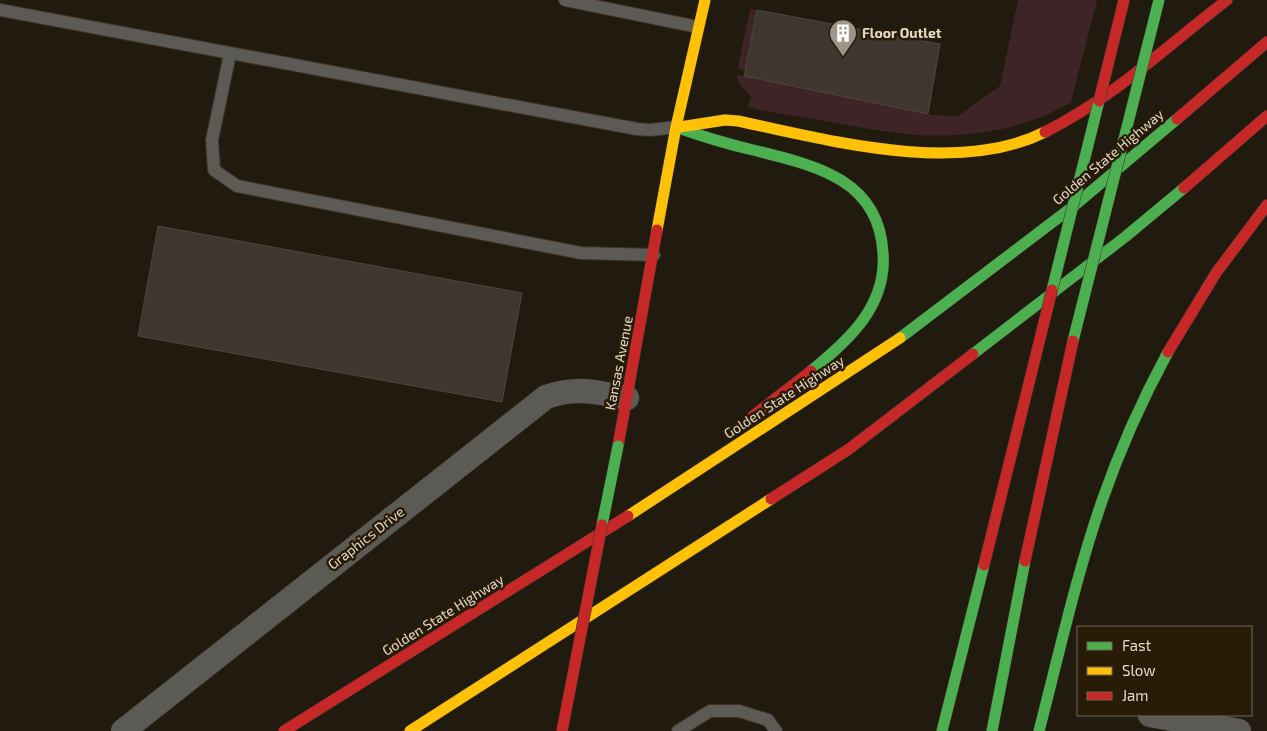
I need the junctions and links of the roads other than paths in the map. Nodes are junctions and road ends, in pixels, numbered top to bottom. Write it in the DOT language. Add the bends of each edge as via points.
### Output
graph roads {
  1 [pos="565,0"];
  2 [pos="705,0"];
  3 [pos="1124,0"];
  4 [pos="1159,0"];
  5 [pos="1227,0"];
  6 [pos="0,10"];
  7 [pos="698,27"];
  8 [pos="1267,42"];
  9 [pos="230,54"];
  10 [pos="1267,116"];
  11 [pos="676,128"];
  12 [pos="1267,205"];
  13 [pos="654,255"];
  14 [pos="628,398"];
  15 [pos="744,424"];
  16 [pos="728,436"];
  17 [pos="629,516"];
  18 [pos="1156,716"];
  19 [pos="122,731"];
  20 [pos="284,731"];
  21 [pos="410,731"];
  22 [pos="562,731"];
  23 [pos="678,731"];
  24 [pos="776,731"];
  25 [pos="942,731"];
  26 [pos="992,731"];
  27 [pos="1039,731"];
  28 [pos="1239,731"];
  1 -- 7 [label="lane"];
  2 -- 7 [label="main road, Kansas Avenue"];
  3 -- 25 [label="main road, bridge"];
  4 -- 26 [label="main road, bridge" via="1068,360"];
  5 -- 11 [label="main road" via="1076,117 1006,145 968,151 917,153 858,146 738,121"];
  6 -- 9 [label="lane"];
  7 -- 11 [label="main road, Kansas Avenue"];
  8 -- 17 [label="main road, Golden State Highway" via="1075,205 908,334"];
  9 -- 11 [label="lane" via="637,129"];
  9 -- 13 [label="lane" via="213,147 214,170 238,186 581,253"];
  10 -- 21 [label="main road" via="1125,237 849,449"];
  11 -- 13 [label="main road, Kansas Avenue"];
  11 -- 15 [label="main road" via="803,162 844,181 869,204 882,236 882,280 879,294 866,318 827,356"];
  12 -- 27 [label="main road" via="1234,248 1180,332 1122,449 1089,543"];
  13 -- 14 [label="main road, Kansas Avenue"];
  14 -- 19 [label="street, Graphics Drive" via="580,390 563,391 540,402"];
  14 -- 22 [label="main road, Kansas Avenue, bridge"];
  16 -- 17 [label="main road"];
  17 -- 20 [label="main road, Golden State Highway"];
  18 -- 28 [label="street"];
  23 -- 24 [label="lane" via="710,711 739,710 768,720"];
}
